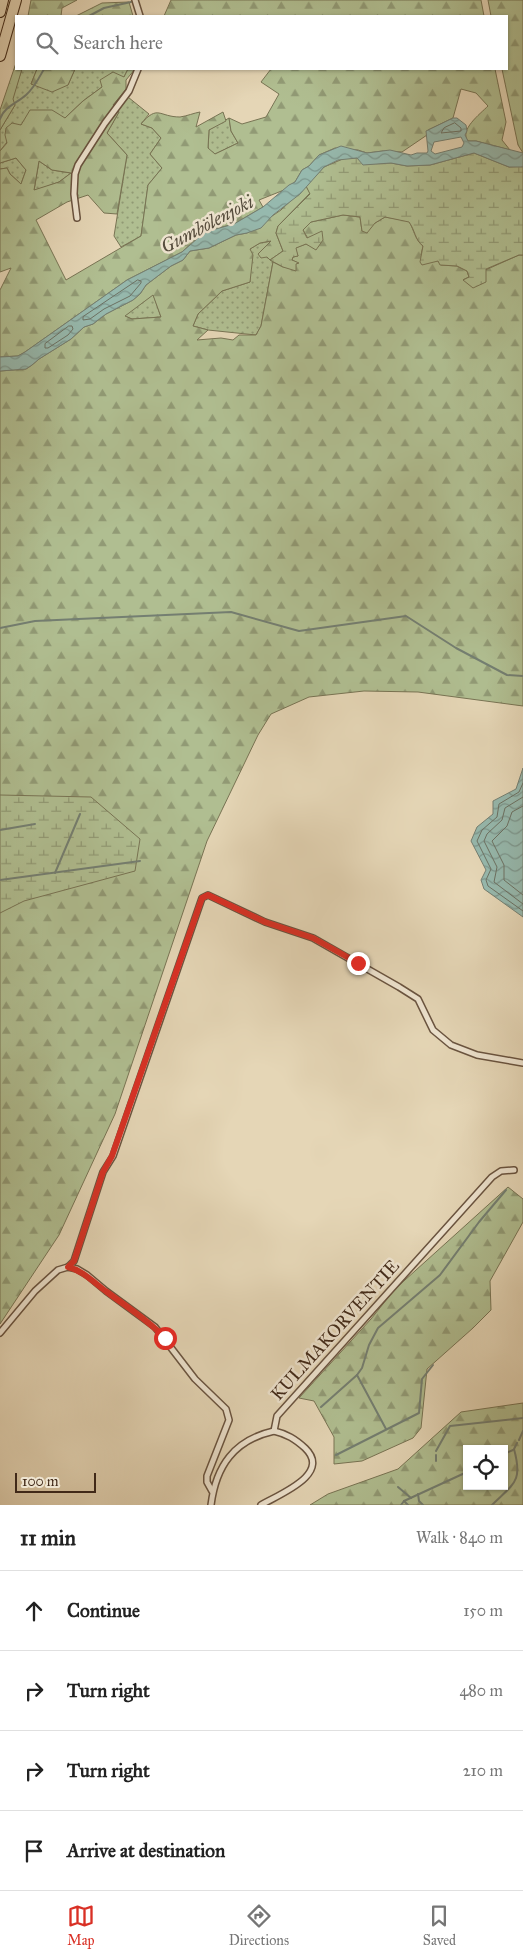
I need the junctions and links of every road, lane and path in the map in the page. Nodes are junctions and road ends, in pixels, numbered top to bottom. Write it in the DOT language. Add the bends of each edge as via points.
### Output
graph roads {
  1 [pos="3,0"];
  2 [pos="16,0"];
  3 [pos="134,0"];
  4 [pos="0,12"];
  5 [pos="140,15"];
  6 [pos="0,56"];
  7 [pos="138,70"];
  8 [pos="76,218"];
  9 [pos="523,1063"];
  10 [pos="514,1170"];
  11 [pos="68,1267"];
  12 [pos="0,1333"];
  13 [pos="274,1431"];
  14 [pos="212,1491"];
  15 [pos="211,1505"];
  16 [pos="261,1505"];
  1 -- 4 [label="highway"];
  2 -- 6 [label="highway"];
  3 -- 5 [label="street"];
  7 -- 8 [label="street" via="129,91 78,165 74,194"];
  9 -- 11 [label="street" via="451,1045 433,1030 418,999 400,987 313,938 265,922 208,895 202,898 74,1261"];
  10 -- 13 [label="street, KULMAKORVENTIE" via="501,1171 492,1177 288,1402 277,1416"];
  11 -- 12 [label="street" via="47,1278"];
  11 -- 14 [label="street" via="87,1275 154,1327 195,1379 226,1409 229,1420 207,1476 206,1482"];
  13 -- 14 [label="street" via="247,1441 232,1452"];
  13 -- 16 [label="street" via="299,1442 314,1463 306,1478"];
  14 -- 15 [label="street"];
}
